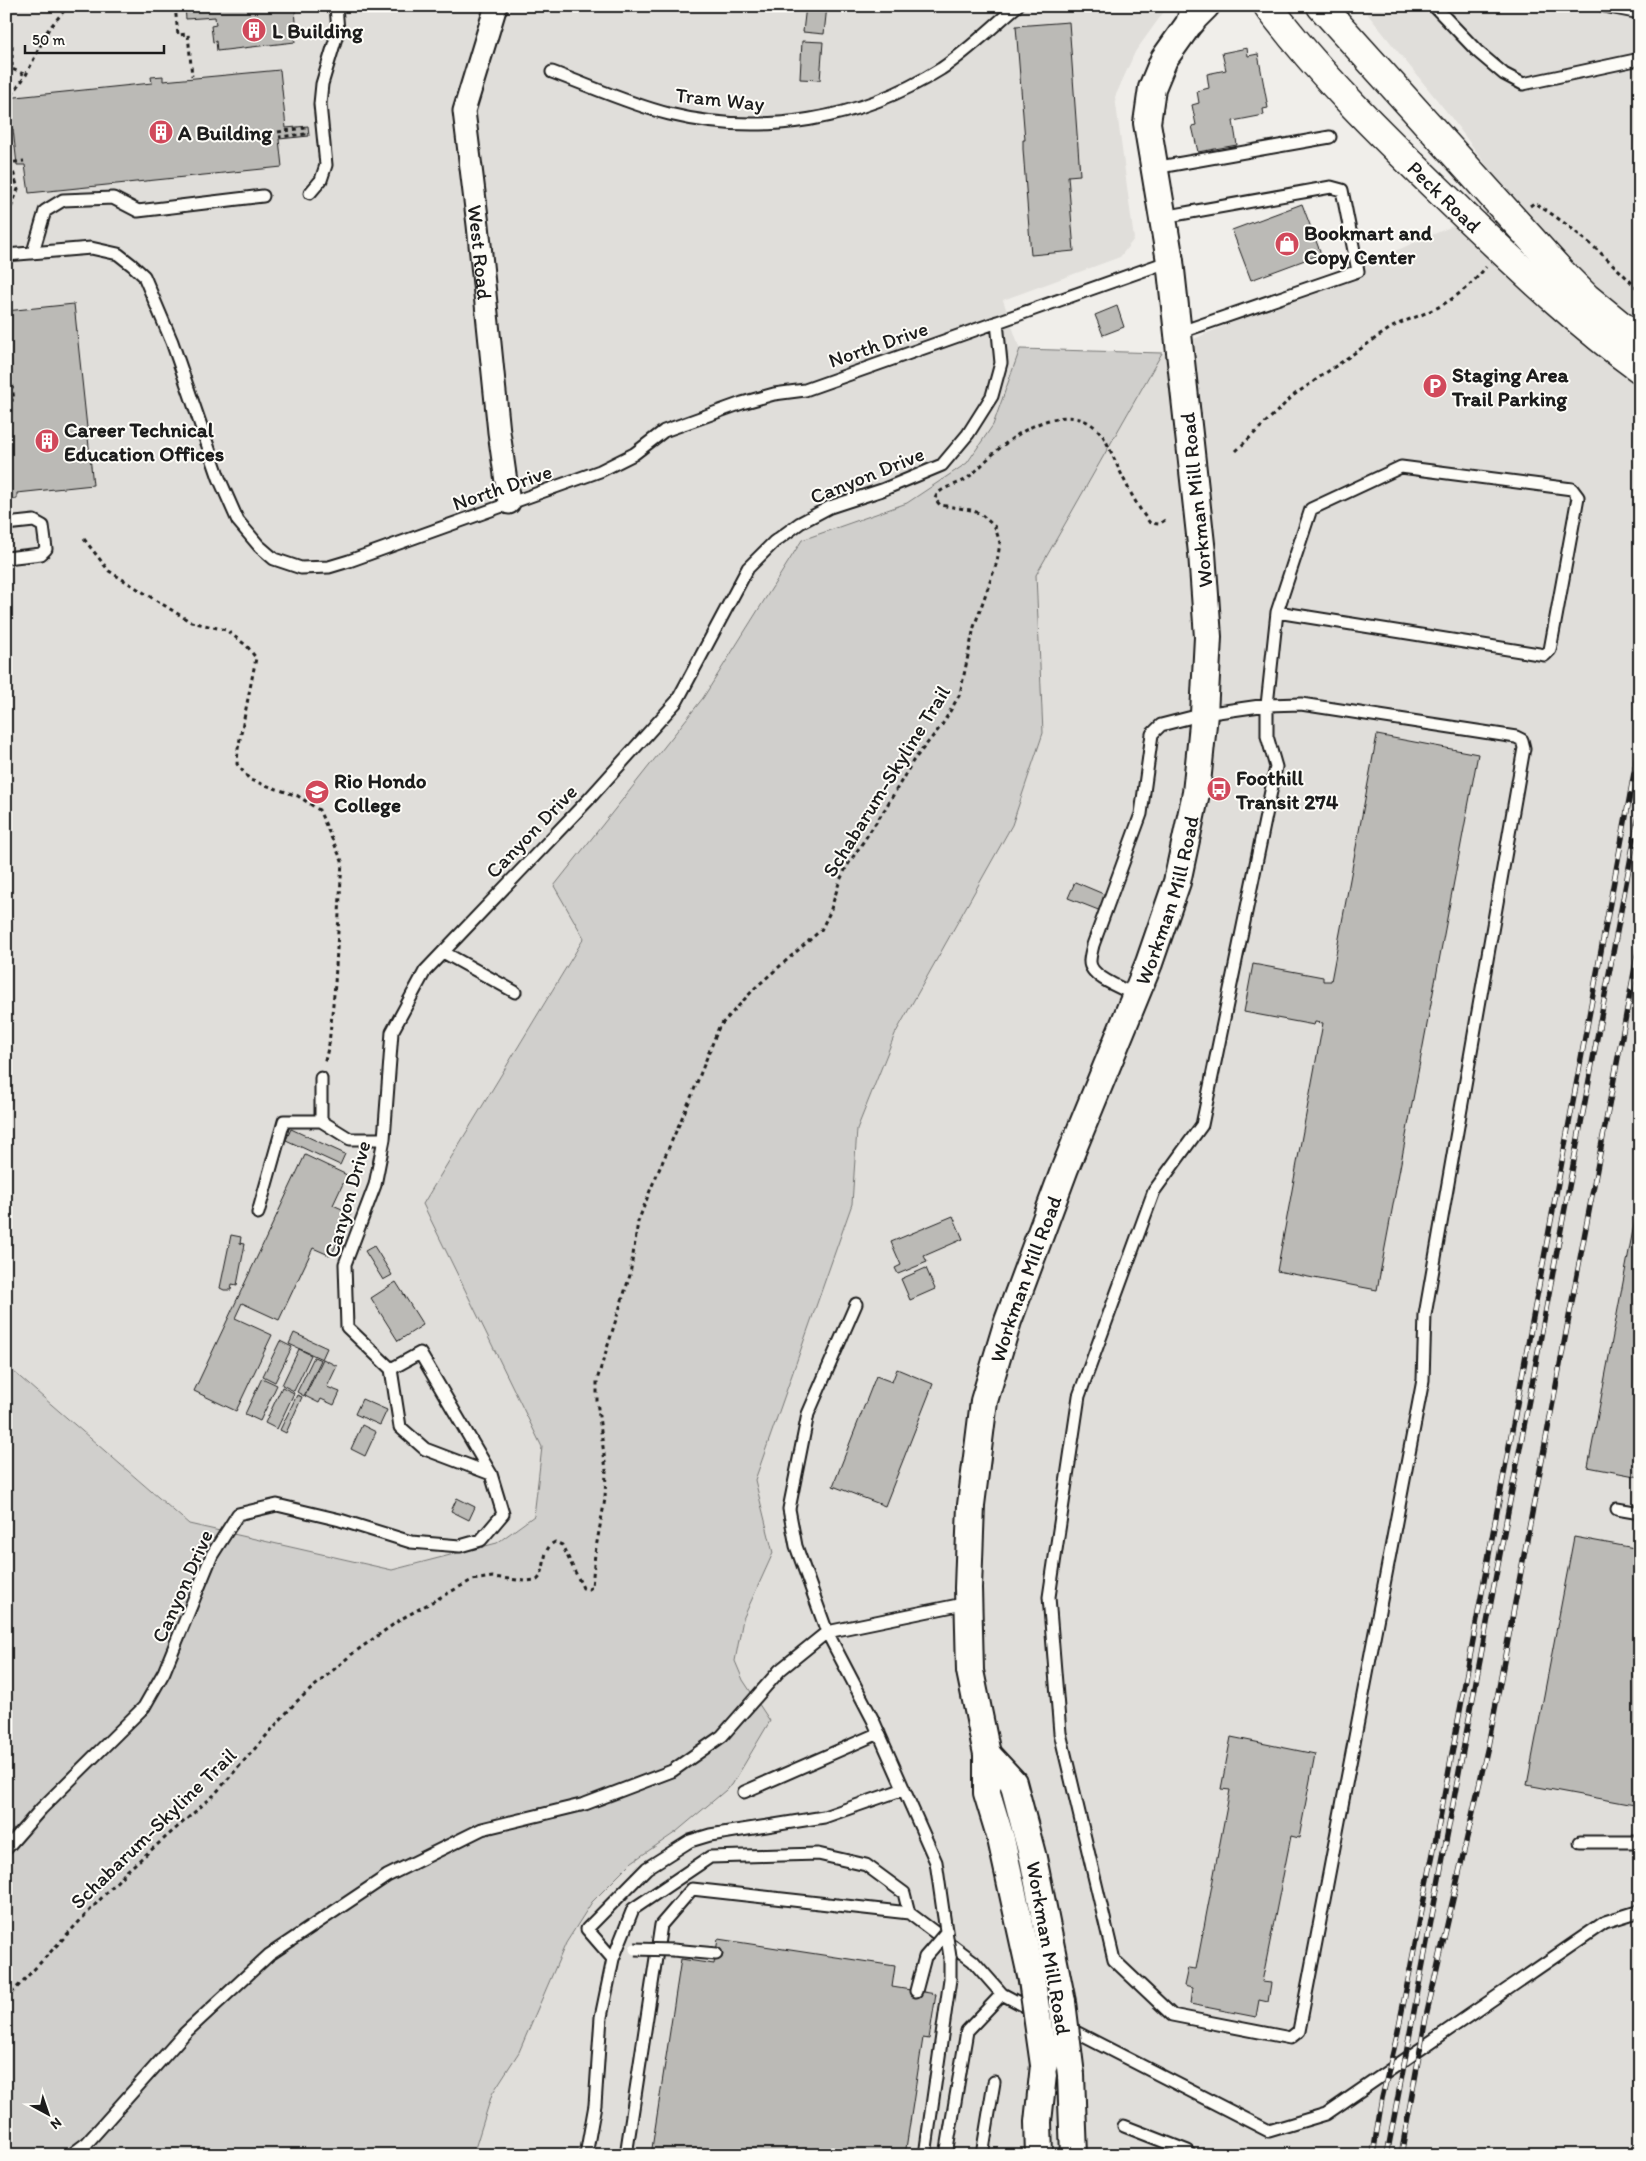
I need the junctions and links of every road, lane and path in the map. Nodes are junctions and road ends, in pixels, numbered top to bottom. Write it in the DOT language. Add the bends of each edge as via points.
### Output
graph roads {
  1 [pos="68,6"];
  2 [pos="175,6"];
  3 [pos="336,6"];
  4 [pos="496,6"];
  5 [pos="1017,6"];
  6 [pos="1268,6"];
  7 [pos="1321,6"];
  8 [pos="1434,6"];
  9 [pos="1604,6"];
  10 [pos="1197,11"];
  11 [pos="1640,13"];
  12 [pos="6,45"];
  13 [pos="1640,59"];
  14 [pos="552,72"];
  15 [pos="26,75"];
  16 [pos="192,76"];
  17 [pos="12,95"];
  18 [pos="278,132"];
  19 [pos="279,137"];
  20 [pos="1330,137"];
  21 [pos="24,161"];
  22 [pos="6,163"];
  23 [pos="1154,168"];
  24 [pos="13,171"];
  25 [pos="310,193"];
  26 [pos="263,196"];
  27 [pos="1530,207"];
  28 [pos="1163,218"];
  29 [pos="6,222"];
  30 [pos="33,252"];
  31 [pos="6,255"];
  32 [pos="1170,261"];
  33 [pos="1490,262"];
  34 [pos="1640,291"];
  35 [pos="997,322"];
  36 [pos="1178,333"];
  37 [pos="1640,341"];
  38 [pos="6,345"];
  39 [pos="1640,368"];
  40 [pos="6,401"];
  41 [pos="1236,451"];
  42 [pos="509,503"];
  43 [pos="1165,520"];
  44 [pos="6,524"];
  45 [pos="84,539"];
  46 [pos="6,558"];
  47 [pos="1278,612"];
  48 [pos="1267,705"];
  49 [pos="1204,714"];
  50 [pos="443,952"];
  51 [pos="515,992"];
  52 [pos="1136,995"];
  53 [pos="321,1078"];
  54 [pos="321,1121"];
  55 [pos="384,1139"];
  56 [pos="258,1213"];
  57 [pos="856,1304"];
  58 [pos="391,1369"];
  59 [pos="491,1474"];
  60 [pos="1617,1509"];
  61 [pos="1640,1514"];
  62 [pos="968,1603"];
  63 [pos="827,1632"];
  64 [pos="879,1733"];
  65 [pos="987,1754"];
  66 [pos="904,1789"];
  67 [pos="744,1792"];
  68 [pos="1580,1842"];
  69 [pos="1640,1842"];
  70 [pos="6,1849"];
  71 [pos="1640,1911"];
  72 [pos="909,1913"];
  73 [pos="947,1931"];
  74 [pos="716,1954"];
  75 [pos="614,1957"];
  76 [pos="916,1991"];
  77 [pos="1002,1994"];
  78 [pos="6,1999"];
  79 [pos="994,2082"];
  80 [pos="1124,2126"];
  81 [pos="71,2155"];
  82 [pos="586,2155"];
  83 [pos="626,2155"];
  84 [pos="925,2155"];
  85 [pos="946,2155"];
  86 [pos="982,2155"];
  87 [pos="1039,2155"];
  88 [pos="1074,2155"];
  89 [pos="1190,2155"];
  1 -- 15 [label="path" via="48,30"];
  2 -- 16 [label="path" via="178,35 188,34"];
  3 -- 25 [label="lane" via="338,31 322,84 320,104 326,166 321,180"];
  4 -- 42 [label="street, West Road" via="464,111"];
  5 -- 14 [label="lane, Tram Way" via="956,58 915,84 848,111 809,120 727,123 668,114"];
  6 -- 39 [label="main road, Peck Road" via="1350,103 1397,150 1538,286"];
  7 -- 37 [label="main road, Peck Road" via="1561,272"];
  8 -- 13 [label="lane" via="1478,52 1504,74 1523,84"];
  9 -- 11 [label="lane"];
  10 -- 23 [label="street, Workman Mill Road" via="1164,60 1152,88 1147,123"];
  12 -- 15 [label="path" via="12,44 12,69"];
  15 -- 17 [label="path"];
  18 -- 19 [label="path" via="304,128 305,134"];
  20 -- 23 [label="lane"];
  21 -- 22 [label="path, bridge"];
  23 -- 28 [label="street, Workman Mill Road"];
  24 -- 29 [label="path" via="18,188"];
  26 -- 30 [label="lane" via="138,210 113,198 63,200 44,211"];
  27 -- 34 [label="path" via="1534,203 1568,225"];
  28 -- 32 [label="street, Workman Mill Road"];
  28 -- 36 [label="lane" via="1331,187 1342,190 1358,271"];
  30 -- 31 [label="lane, North Drive"];
  30 -- 42 [label="lane, North Drive" via="91,248 118,254 144,276 172,342 218,478 238,521 274,559 301,568 329,567"];
  32 -- 35 [label="lane, North Drive"];
  32 -- 36 [label="street, Workman Mill Road"];
  33 -- 41 [label="path" via="1476,279 1445,303 1431,312 1402,321 1294,395"];
  35 -- 42 [label="lane, North Drive" via="805,390 742,403 664,431 634,454 600,471"];
  35 -- 50 [label="lane, Canyon Drive" via="1001,363 992,396 968,434 942,465 830,507 774,542 748,568 677,701"];
  36 -- 49 [label="street, Workman Mill Road" via="1208,637"];
  38 -- 40 [label="path" via="14,400"];
  43 -- 78 [label="path, Schabarum-Skyline Trail" via="1159,524 1150,523 1104,438 1091,425 1069,417 1044,421 1018,434 965,480 936,496 940,504 981,514 995,527 1000,543 997,562 978,610 960,694 847,866 821,930 755,988 719,1027 655,1180 638,1222 630,1275 597,1380 606,1470 592,1586 583,1588 562,1544 555,1542 548,1549 543,1572 537,1580 493,1577 472,1580 379,1634 306,1692 213,1796 127,1870"];
  44 -- 46 [label="lane" via="34,521 43,526 46,549 41,554"];
  45 -- 53 [label="path" via="109,571 191,622 226,630 247,646 256,658 237,764 250,780 298,796 319,810 342,861 329,1044"];
  47 -- 47 [label="lane" via="1311,509 1401,467 1572,490 1578,497 1550,650 1545,655"];
  47 -- 48 [label="lane"];
  48 -- 48 [label="lane" via="1266,736 1276,767 1202,1125 1154,1192 1079,1396 1050,1597 1060,1733 1114,1960 1172,2014 1290,2038 1299,2031 1423,1380 1425,1315 1524,748 1522,740 1516,737 1301,704"];
  48 -- 49 [label="lane"];
  49 -- 52 [label="street, Workman Mill Road" via="1196,793 1177,882"];
  49 -- 52 [label="lane" via="1161,725 1152,734 1140,814 1093,946 1089,963 1094,972"];
  50 -- 51 [label="lane"];
  50 -- 55 [label="lane, Canyon Drive" via="425,971 392,1032"];
  52 -- 62 [label="street, Workman Mill Road" via="1065,1168 1008,1321 984,1401 971,1504"];
  53 -- 54 [label="lane"];
  54 -- 55 [label="lane" via="350,1139"];
  54 -- 56 [label="lane" via="284,1121"];
  55 -- 58 [label="lane, Canyon Drive" via="375,1185 345,1264 347,1327"];
  57 -- 63 [label="lane" via="808,1414 789,1509 796,1546"];
  58 -- 59 [label="lane" via="400,1427 425,1449"];
  58 -- 59 [label="lane" via="420,1353"];
  59 -- 70 [label="lane, Canyon Drive" via="503,1514 481,1540 460,1546 411,1542 277,1505 238,1514 212,1555 164,1672 144,1707 41,1809"];
  60 -- 61 [label="lane"];
  62 -- 63 [label="lane"];
  62 -- 65 [label="street, Workman Mill Road" via="970,1671"];
  63 -- 64 [label="lane"];
  63 -- 81 [label="lane" via="780,1670 722,1736 672,1771 585,1804 482,1829 387,1876 269,1955 185,2033 87,2143"];
  64 -- 66 [label="lane"];
  64 -- 67 [label="lane"];
  65 -- 87 [label="street, Workman Mill Road, bridge" via="987,1793 1001,1839 1032,1980 1044,2065 1038,2122"];
  65 -- 88 [label="street, Workman Mill Road, bridge" via="1013,1782 1033,1858 1062,2002 1071,2075"];
  66 -- 73 [label="lane, bridge" via="936,1862"];
  66 -- 75 [label="lane" via="824,1817 690,1841 647,1868 587,1929"];
  68 -- 69 [label="lane"];
  71 -- 77 [label="lane" via="1605,1922 1326,2114 1269,2131"];
  72 -- 75 [label="lane" via="904,1893 866,1865 818,1854 710,1857 633,1909"];
  72 -- 77 [label="lane" via="973,1961"];
  72 -- 83 [label="lane" via="692,1889 661,1925"];
  73 -- 76 [label="lane, bridge" via="925,1956"];
  73 -- 84 [label="lane, bridge" via="950,1978"];
  74 -- 75 [label="lane, bridge" via="635,1949"];
  75 -- 82 [label="lane" via="600,2017 595,2105"];
  77 -- 85 [label="lane" via="966,2031"];
  79 -- 86 [label="lane"];
  80 -- 89 [label="lane" via="1188,2151"];
}
